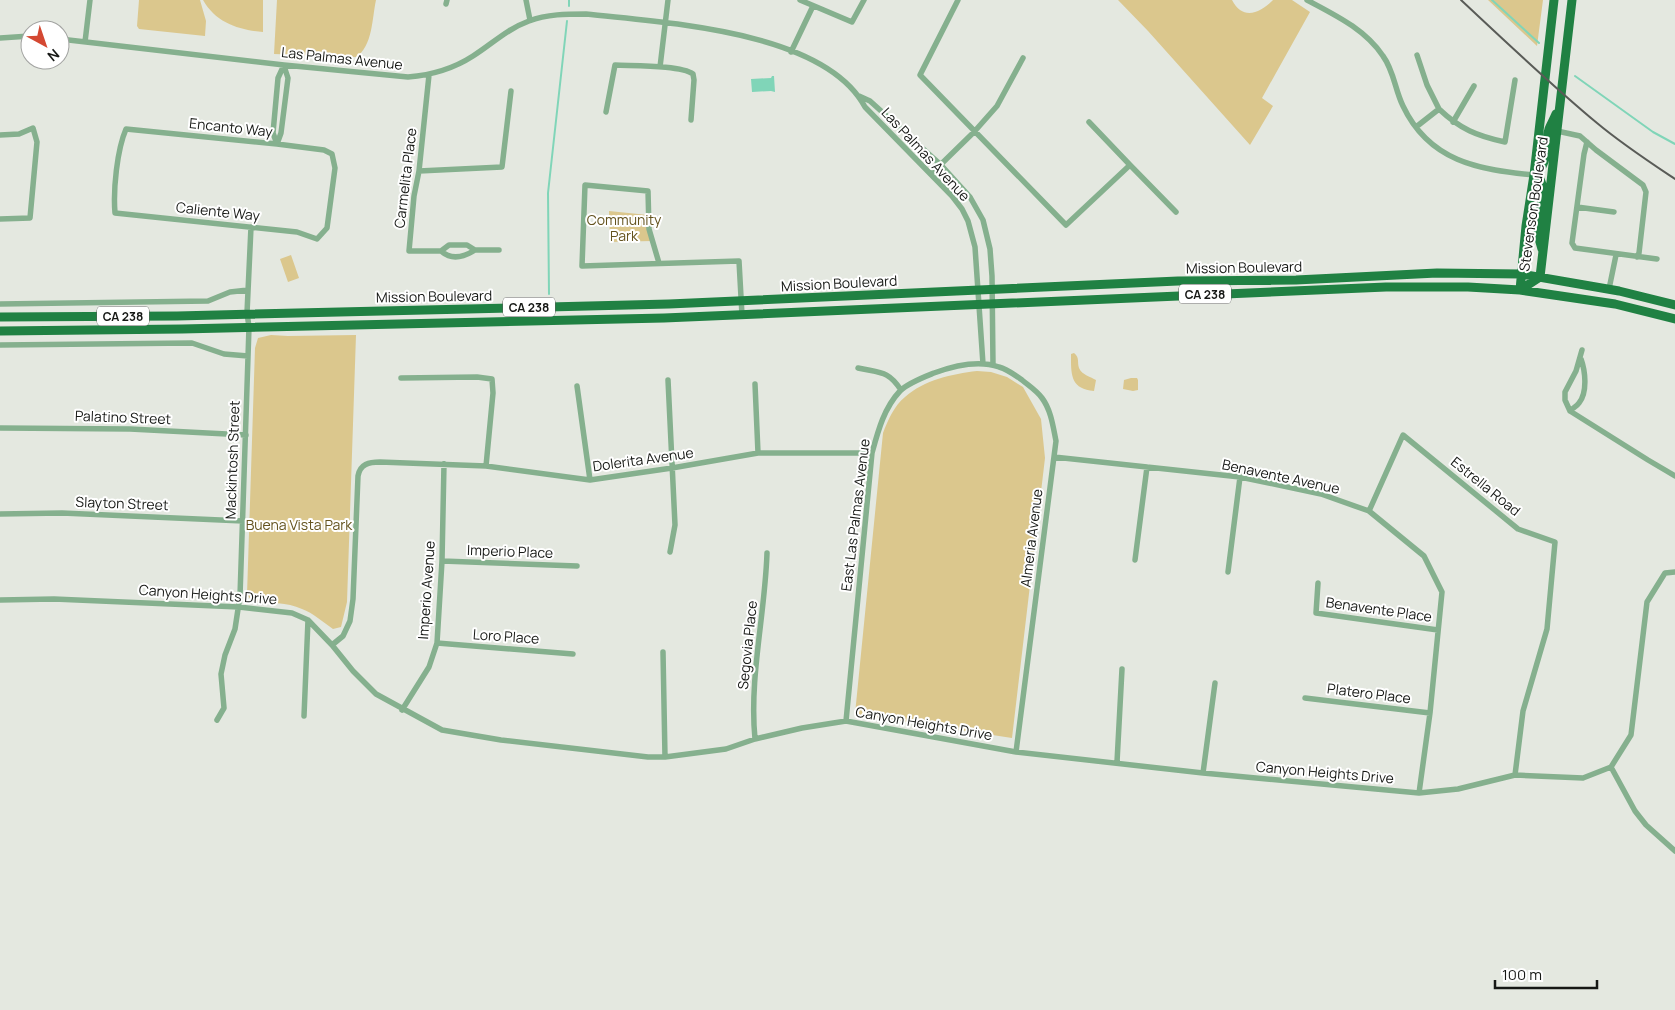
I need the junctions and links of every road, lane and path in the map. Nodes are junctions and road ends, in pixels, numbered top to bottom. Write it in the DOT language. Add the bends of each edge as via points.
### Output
graph roads {
  1 [pos="90,0"];
  2 [pos="526,0"];
  3 [pos="668,0"];
  4 [pos="800,0"];
  5 [pos="864,0"];
  6 [pos="958,0"];
  7 [pos="1307,0"];
  8 [pos="1554,0"];
  9 [pos="1572,0"];
  10 [pos="813,6"];
  11 [pos="530,20"];
  12 [pos="665,23"];
  13 [pos="20,37"];
  14 [pos="0,38"];
  15 [pos="70,40"];
  16 [pos="85,42"];
  17 [pos="791,52"];
  18 [pos="1417,55"];
  19 [pos="1023,58"];
  20 [pos="284,66"];
  21 [pos="660,67"];
  22 [pos="429,75"];
  23 [pos="1515,80"];
  24 [pos="1474,86"];
  25 [pos="511,91"];
  26 [pos="859,96"];
  27 [pos="1560,104"];
  28 [pos="1439,109"];
  29 [pos="606,112"];
  30 [pos="691,120"];
  31 [pos="1089,122"];
  32 [pos="1453,122"];
  33 [pos="1416,127"];
  34 [pos="1557,131"];
  35 [pos="974,132"];
  36 [pos="0,134"];
  37 [pos="1587,142"];
  38 [pos="277,144"];
  39 [pos="941,165"];
  40 [pos="1130,165"];
  41 [pos="419,171"];
  42 [pos="931,174"];
  43 [pos="1534,175"];
  44 [pos="1577,207"];
  45 [pos="1176,212"];
  46 [pos="1614,212"];
  47 [pos="115,213"];
  48 [pos="0,219"];
  49 [pos="251,227"];
  50 [pos="317,239"];
  51 [pos="475,250"];
  52 [pos="499,250"];
  53 [pos="441,251"];
  54 [pos="1543,254"];
  55 [pos="1616,255"];
  56 [pos="1637,257"];
  57 [pos="1656,259"];
  58 [pos="659,264"];
  59 [pos="1521,274"];
  60 [pos="1540,277"];
  61 [pos="1609,289"];
  62 [pos="248,290"];
  63 [pos="991,290"];
  64 [pos="1520,290"];
  65 [pos="978,291"];
  66 [pos="741,301"];
  67 [pos="0,304"];
  68 [pos="979,304"];
  69 [pos="992,304"];
  70 [pos="1675,305"];
  71 [pos="247,314"];
  72 [pos="742,314"];
  73 [pos="0,318"];
  74 [pos="1675,319"];
  75 [pos="249,327"];
  76 [pos="0,331"];
  77 [pos="0,346"];
  78 [pos="1582,350"];
  79 [pos="248,356"];
  80 [pos="1580,358"];
  81 [pos="983,364"];
  82 [pos="992,365"];
  83 [pos="858,368"];
  84 [pos="401,378"];
  85 [pos="668,380"];
  86 [pos="755,384"];
  87 [pos="577,386"];
  88 [pos="901,390"];
  89 [pos="1570,411"];
  90 [pos="0,428"];
  91 [pos="246,435"];
  92 [pos="758,453"];
  93 [pos="872,453"];
  94 [pos="1054,457"];
  95 [pos="444,464"];
  96 [pos="486,466"];
  97 [pos="1147,467"];
  98 [pos="672,468"];
  99 [pos="1675,476"];
  100 [pos="1240,477"];
  101 [pos="590,480"];
  102 [pos="1369,511"];
  103 [pos="0,514"];
  104 [pos="243,521"];
  105 [pos="670,552"];
  106 [pos="767,554"];
  107 [pos="1135,560"];
  108 [pos="442,561"];
  109 [pos="577,566"];
  110 [pos="1228,572"];
  111 [pos="1675,572"];
  112 [pos="1318,583"];
  113 [pos="0,600"];
  114 [pos="239,607"];
  115 [pos="308,620"];
  116 [pos="1438,630"];
  117 [pos="437,643"];
  118 [pos="332,645"];
  119 [pos="664,652"];
  120 [pos="573,654"];
  121 [pos="1122,669"];
  122 [pos="1215,683"];
  123 [pos="1305,698"];
  124 [pos="402,710"];
  125 [pos="1430,714"];
  126 [pos="304,716"];
  127 [pos="217,720"];
  128 [pos="846,721"];
  129 [pos="755,739"];
  130 [pos="1016,752"];
  131 [pos="665,757"];
  132 [pos="1117,762"];
  133 [pos="1611,767"];
  134 [pos="1203,773"];
  135 [pos="1516,775"];
  136 [pos="1419,793"];
  137 [pos="1675,852"];
  1 -- 16 [label="street"];
  2 -- 11 [label="street"];
  3 -- 12 [label="street"];
  4 -- 10 [label="street"];
  5 -- 10 [label="street" via="852,22"];
  6 -- 35 [label="street" via="920,75"];
  7 -- 33 [label="street" via="1368,38 1383,56 1403,106"];
  8 -- 43 [label="main road, Stevenson Boulevard"];
  9 -- 27 [label="main road, Stevenson Boulevard"];
  10 -- 17 [label="street"];
  11 -- 12 [label="street, Las Palmas Avenue" via="586,14"];
  11 -- 22 [label="street, Las Palmas Avenue" via="499,36 456,66"];
  12 -- 17 [label="street, Las Palmas Avenue" via="744,35"];
  12 -- 21 [label="street"];
  13 -- 14 [label="street"];
  15 -- 16 [label="street, Las Palmas Avenue"];
  16 -- 20 [label="street, Las Palmas Avenue"];
  17 -- 26 [label="street, Las Palmas Avenue" via="833,73"];
  18 -- 28 [label="street"];
  19 -- 35 [label="street" via="997,106"];
  20 -- 22 [label="street, Las Palmas Avenue" via="389,76"];
  20 -- 38 [label="street" via="288,78"];
  20 -- 38 [label="street" via="278,78 273,133"];
  21 -- 29 [label="street" via="615,65"];
  21 -- 30 [label="street" via="693,74"];
  22 -- 41 [label="street, Carmelita Place"];
  23 -- 32 [label="street" via="1505,142 1484,138"];
  24 -- 32 [label="street"];
  25 -- 41 [label="street" via="502,167"];
  26 -- 39 [label="street, Las Palmas Avenue" via="870,101"];
  26 -- 42 [label="street, Las Palmas Avenue" via="865,107"];
  27 -- 34 [label="main road, Stevenson Boulevard"];
  27 -- 43 [label="main road" via="1549,130 1544,163"];
  28 -- 32 [label="street"];
  28 -- 33 [label="street"];
  31 -- 40 [label="street"];
  33 -- 43 [label="street" via="1436,148 1462,162 1490,170"];
  34 -- 37 [label="street" via="1580,136"];
  34 -- 54 [label="main road, Stevenson Boulevard"];
  35 -- 39 [label="street"];
  35 -- 40 [label="street" via="1066,225"];
  36 -- 48 [label="street" via="19,134 33,128 37,142 30,218"];
  37 -- 44 [label="street"];
  37 -- 56 [label="street" via="1643,185 1646,192"];
  38 -- 47 [label="street, Encanto Way" via="126,129 121,141"];
  38 -- 50 [label="street, Encanto Way" via="324,150 332,154 335,168 327,228"];
  39 -- 42 [label="street"];
  39 -- 63 [label="street, Las Palmas Avenue" via="970,197 984,220 990,249"];
  40 -- 45 [label="street"];
  41 -- 53 [label="street, Carmelita Place" via="409,252"];
  42 -- 65 [label="street, Las Palmas Avenue" via="962,209 968,221 976,247"];
  43 -- 54 [label="main road" via="1543,187 1538,235"];
  43 -- 59 [label="main road, Stevenson Boulevard"];
  44 -- 46 [label="street"];
  44 -- 55 [label="street" via="1572,243 1575,248"];
  47 -- 49 [label="street, Caliente Way"];
  49 -- 50 [label="street, Caliente Way" via="297,232"];
  49 -- 62 [label="street, Mackintosh Street"];
  51 -- 52 [label="street, Carmelita Place"];
  51 -- 53 [label="street, Carmelita Place" via="467,245 449,245"];
  51 -- 53 [label="street, Carmelita Place" via="464,257 446,255"];
  54 -- 60 [label="main road, Stevenson Boulevard"];
  55 -- 56 [label="street"];
  55 -- 61 [label="street"];
  56 -- 57 [label="street"];
  58 -- 58 [label="street" via="649,229 648,191 585,185 582,266"];
  58 -- 66 [label="street" via="739,261"];
  59 -- 60 [label="main road, Mission Boulevard / CA 238"];
  59 -- 63 [label="main road, Mission Boulevard / CA 238" via="1429,273"];
  59 -- 64 [label="main road, Stevenson Boulevard"];
  60 -- 61 [label="main road, Mission Boulevard / CA 238"];
  60 -- 64 [label="main road, Stevenson Boulevard"];
  61 -- 70 [label="main road, Mission Boulevard / CA 238"];
  62 -- 67 [label="street" via="230,292 208,301"];
  62 -- 71 [label="street, Mackintosh Street"];
  63 -- 65 [label="main road, Mission Boulevard / CA 238"];
  63 -- 69 [label="street, Las Palmas Avenue"];
  64 -- 69 [label="main road, Mission Boulevard / CA 238" via="1386,287"];
  64 -- 74 [label="main road, Mission Boulevard / CA 238" via="1615,304"];
  65 -- 66 [label="main road, Mission Boulevard / CA 238"];
  65 -- 68 [label="street"];
  66 -- 71 [label="main road, Mission Boulevard / CA 238"];
  66 -- 72 [label="street"];
  68 -- 69 [label="main road, Mission Boulevard / CA 238"];
  68 -- 72 [label="main road, Mission Boulevard / CA 238"];
  68 -- 81 [label="street"];
  69 -- 82 [label="street"];
  71 -- 73 [label="main road, Mission Boulevard / CA 238"];
  71 -- 75 [label="street, Mackintosh Street"];
  72 -- 75 [label="main road, Mission Boulevard / CA 238"];
  75 -- 76 [label="main road, Mission Boulevard / CA 238"];
  75 -- 79 [label="street, Mackintosh Street"];
  77 -- 79 [label="street" via="192,343 224,354"];
  78 -- 80 [label="street"];
  79 -- 91 [label="street, Mackintosh Street"];
  80 -- 89 [label="street" via="1564,392"];
  80 -- 89 [label="street" via="1584,376 1583,395"];
  81 -- 82 [label="street, Almeria Avenue"];
  81 -- 88 [label="street, East Las Palmas Avenue" via="941,371"];
  82 -- 94 [label="street, Almeria Avenue" via="1001,367 1035,389 1042,398 1052,420 1056,441"];
  83 -- 88 [label="street" via="887,374"];
  84 -- 96 [label="street" via="492,379"];
  85 -- 98 [label="street"];
  86 -- 92 [label="street"];
  87 -- 101 [label="street"];
  88 -- 93 [label="street, East Las Palmas Avenue" via="879,426"];
  89 -- 99 [label="street"];
  90 -- 91 [label="street, Palatino Street" via="130,429"];
  91 -- 104 [label="street, Mackintosh Street"];
  92 -- 93 [label="street, Dolerita Avenue"];
  92 -- 98 [label="street, Dolerita Avenue"];
  93 -- 128 [label="street, East Las Palmas Avenue"];
  94 -- 97 [label="street, Benavente Avenue"];
  94 -- 130 [label="street, Almeria Avenue"];
  95 -- 96 [label="street, Dolerita Avenue"];
  95 -- 108 [label="street, Imperio Avenue"];
  95 -- 118 [label="street, Dolerita Avenue" via="374,462 360,470 350,620 343,636"];
  96 -- 101 [label="street, Dolerita Avenue"];
  97 -- 100 [label="street, Benavente Avenue"];
  97 -- 107 [label="street"];
  98 -- 101 [label="street, Dolerita Avenue"];
  98 -- 105 [label="street" via="675,525"];
  100 -- 102 [label="street, Benavente Avenue" via="1321,494"];
  100 -- 110 [label="street"];
  102 -- 116 [label="street, Benavente Avenue" via="1424,556 1442,592"];
  102 -- 135 [label="street, Estrella Road" via="1404,435 1518,529 1555,542 1547,629 1523,711"];
  103 -- 104 [label="street, Slayton Street" via="62,513"];
  104 -- 114 [label="street, Mackintosh Street"];
  106 -- 129 [label="street, Segovia Place" via="753,700"];
  108 -- 109 [label="street, Imperio Place"];
  108 -- 117 [label="street, Imperio Avenue"];
  111 -- 133 [label="street" via="1665,574 1647,602 1631,735"];
  112 -- 116 [label="street, Benavente Place" via="1316,613"];
  113 -- 114 [label="street, Canyon Heights Drive" via="54,598"];
  114 -- 115 [label="street, Canyon Heights Drive" via="292,613"];
  114 -- 127 [label="street, Mackintosh Street" via="221,674 224,708"];
  115 -- 118 [label="street, Canyon Heights Drive"];
  115 -- 126 [label="street"];
  116 -- 125 [label="street, Benavente Avenue"];
  117 -- 120 [label="street, Loro Place"];
  117 -- 124 [label="street, Imperio Avenue" via="429,667"];
  118 -- 124 [label="street, Canyon Heights Drive" via="376,694"];
  119 -- 131 [label="street"];
  121 -- 132 [label="street"];
  122 -- 134 [label="street"];
  123 -- 125 [label="street, Platero Place"];
  124 -- 131 [label="street, Canyon Heights Drive" via="442,730 501,740"];
  125 -- 136 [label="street, Benavente Avenue"];
  128 -- 129 [label="street, Canyon Heights Drive"];
  128 -- 130 [label="street, Canyon Heights Drive"];
  129 -- 131 [label="street, Canyon Heights Drive" via="726,749"];
  130 -- 132 [label="street, Canyon Heights Drive"];
  132 -- 134 [label="street, Canyon Heights Drive"];
  133 -- 135 [label="street, Canyon Heights Drive" via="1583,778"];
  133 -- 137 [label="street" via="1635,811"];
  134 -- 136 [label="street, Canyon Heights Drive"];
  135 -- 136 [label="street, Canyon Heights Drive" via="1458,789"];
}
